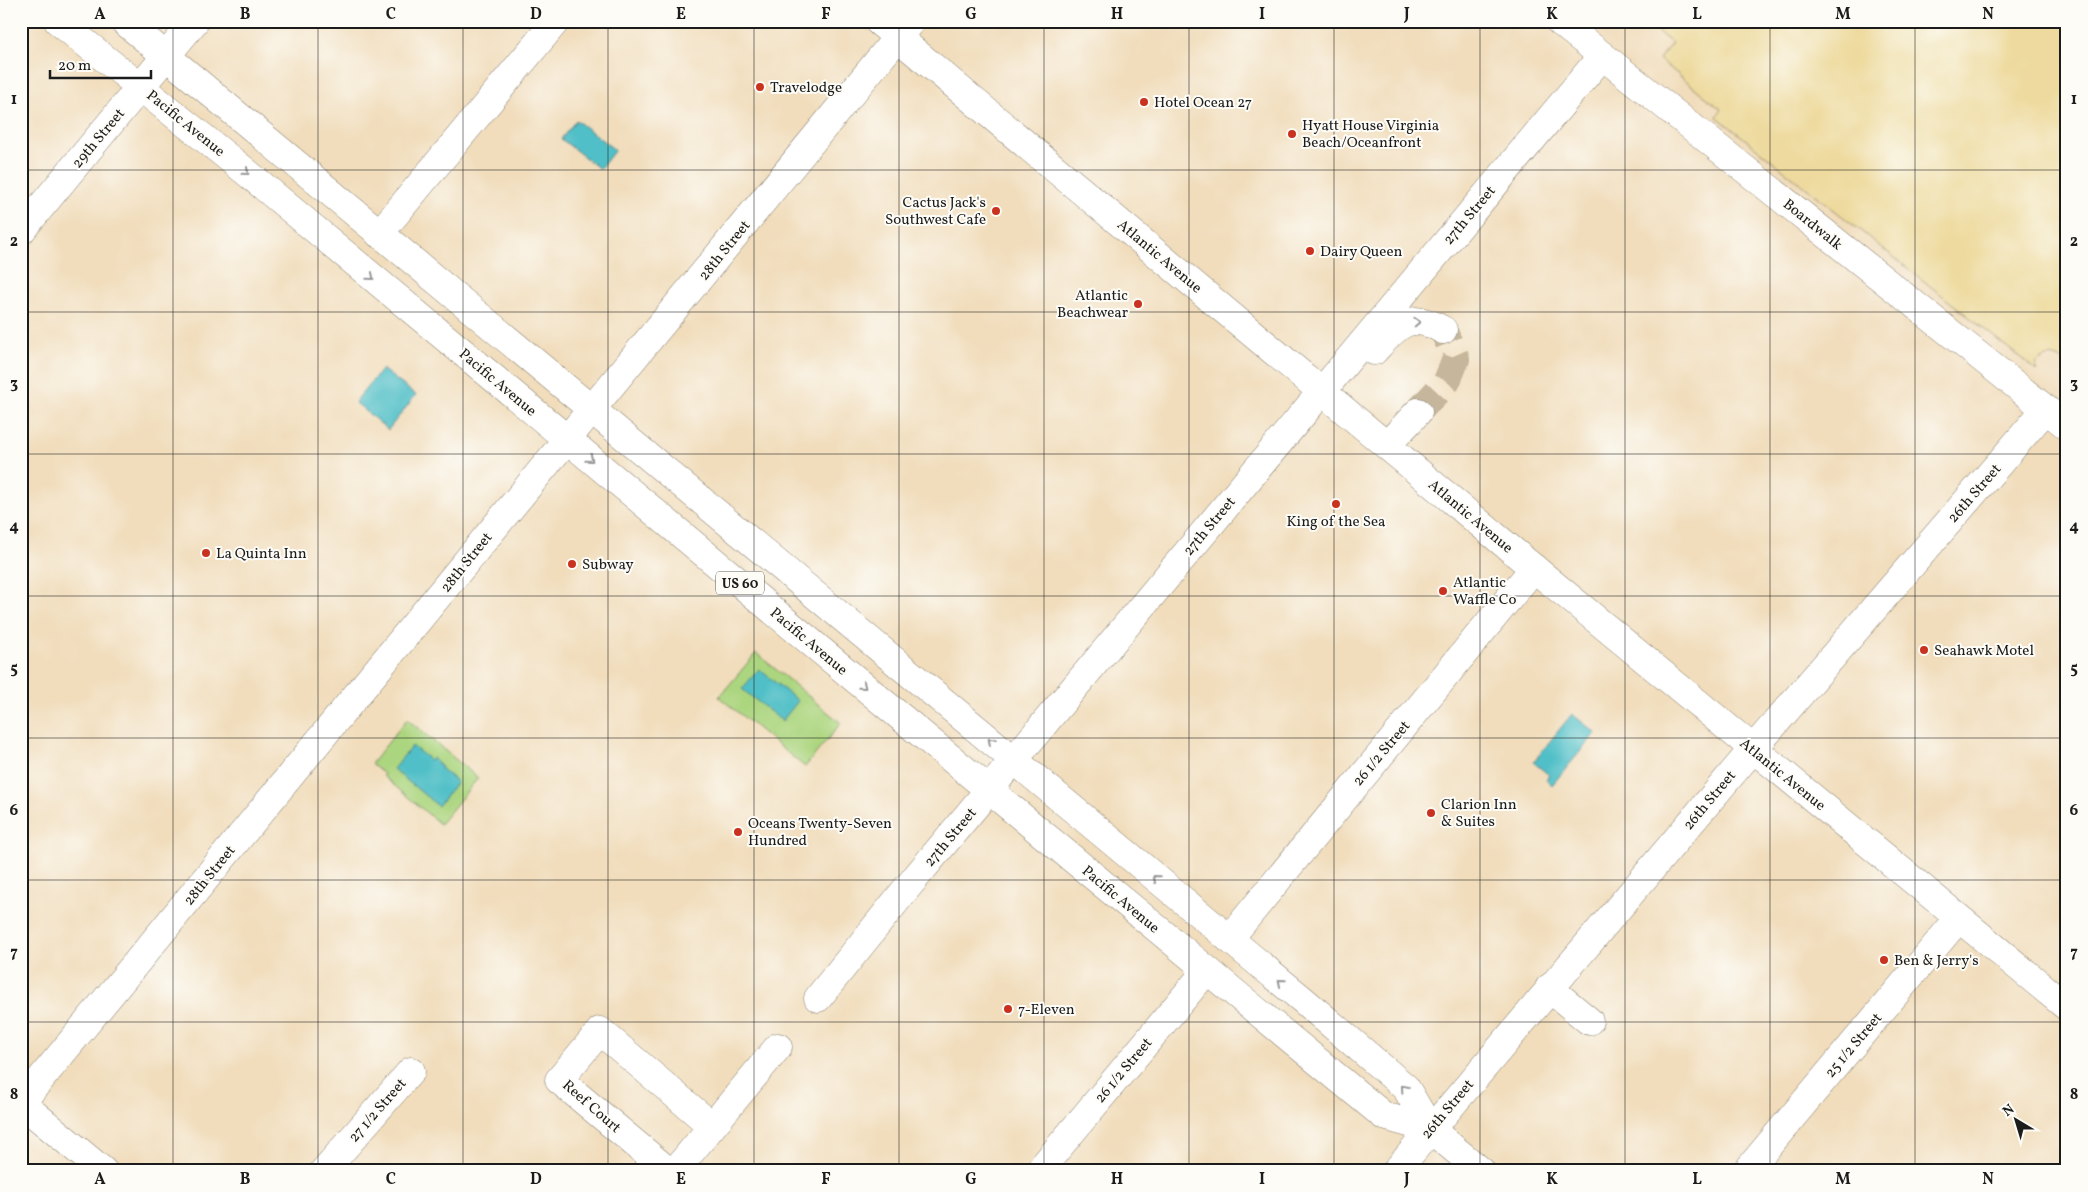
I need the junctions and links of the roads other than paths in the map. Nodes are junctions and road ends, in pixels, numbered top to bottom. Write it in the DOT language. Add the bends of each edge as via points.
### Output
graph roads {
  1 [pos="58,21"];
  2 [pos="124,21"];
  3 [pos="195,21"];
  4 [pos="556,21"];
  5 [pos="1559,21"];
  6 [pos="895,27"];
  7 [pos="166,56"];
  8 [pos="1602,56"];
  9 [pos="141,86"];
  10 [pos="21,231"];
  11 [pos="379,234"];
  12 [pos="1443,330"];
  13 [pos="1327,395"];
  14 [pos="591,410"];
  15 [pos="1418,412"];
  16 [pos="2057,418"];
  17 [pos="567,440"];
  18 [pos="1387,446"];
  19 [pos="1534,568"];
  20 [pos="1753,749"];
  21 [pos="1015,761"];
  22 [pos="990,791"];
  23 [pos="1958,919"];
  24 [pos="1229,939"];
  25 [pos="1207,970"];
  26 [pos="1549,988"];
  27 [pos="818,998"];
  28 [pos="2067,1007"];
  29 [pos="1589,1020"];
  30 [pos="778,1046"];
  31 [pos="411,1072"];
  32 [pos="21,1103"];
  33 [pos="712,1126"];
  34 [pos="1430,1130"];
  35 [pos="1751,1161"];
  36 [pos="103,1171"];
  37 [pos="324,1171"];
  38 [pos="668,1171"];
  39 [pos="675,1171"];
  40 [pos="1039,1171"];
  41 [pos="1396,1171"];
  42 [pos="1482,1171"];
  1 -- 9 [label="main road, Pacific Avenue / US 60"];
  2 -- 7 [label="main road, Pacific Avenue / US 60"];
  3 -- 7 [label="main road, 29th Street"];
  4 -- 11 [label="main road"];
  5 -- 8 [label="main road, Boardwalk"];
  6 -- 13 [label="main road, Atlantic Avenue"];
  6 -- 14 [label="main road, 28th Street"];
  7 -- 9 [label="main road, 29th Street"];
  7 -- 11 [label="main road, Pacific Avenue / US 60"];
  8 -- 13 [label="main road, 27th Street"];
  8 -- 16 [label="main road, Boardwalk"];
  9 -- 10 [label="main road, 29th Street"];
  9 -- 17 [label="main road, Pacific Avenue / US 60, one-way"];
  11 -- 14 [label="main road, Pacific Avenue / US 60"];
  13 -- 12 [label="main road, one-way" via="1396,327 1413,321 1429,322"];
  13 -- 18 [label="main road, Atlantic Avenue"];
  13 -- 21 [label="main road, 27th Street"];
  14 -- 17 [label="main road, 28th Street"];
  21 -- 14 [label="main road, Pacific Avenue / US 60, one-way"];
  15 -- 18 [label="main road"];
  16 -- 20 [label="main road, 26th Street" via="1849,638"];
  17 -- 22 [label="main road, Pacific Avenue / US 60, one-way"];
  17 -- 32 [label="main road, 28th Street"];
  18 -- 19 [label="main road, Atlantic Avenue"];
  19 -- 20 [label="main road, Atlantic Avenue"];
  19 -- 24 [label="main road, 26 1/2 Street"];
  20 -- 23 [label="main road, Atlantic Avenue"];
  20 -- 26 [label="main road, 26th Street"];
  21 -- 22 [label="main road, 27th Street"];
  24 -- 21 [label="main road, Pacific Avenue / US 60, one-way"];
  22 -- 25 [label="main road, Pacific Avenue / US 60"];
  22 -- 27 [label="main road, 27th Street"];
  23 -- 28 [label="main road, Atlantic Avenue"];
  23 -- 35 [label="main road, 25 1/2 Street"];
  34 -- 24 [label="main road, Pacific Avenue / US 60, one-way" via="1406,1088"];
  25 -- 34 [label="main road, Pacific Avenue / US 60" via="1384,1116"];
  25 -- 40 [label="main road, 26 1/2 Street"];
  26 -- 29 [label="main road"];
  26 -- 34 [label="main road, 26th Street"];
  30 -- 33 [label="main road"];
  31 -- 37 [label="main road, 27 1/2 Street"];
  32 -- 36 [label="main road"];
  33 -- 38 [label="main road, Reef Court" via="600,1031 559,1080"];
  33 -- 39 [label="main road"];
  34 -- 41 [label="main road, 26th Street"];
  34 -- 42 [label="main road, Pacific Avenue / US 60"];
}
